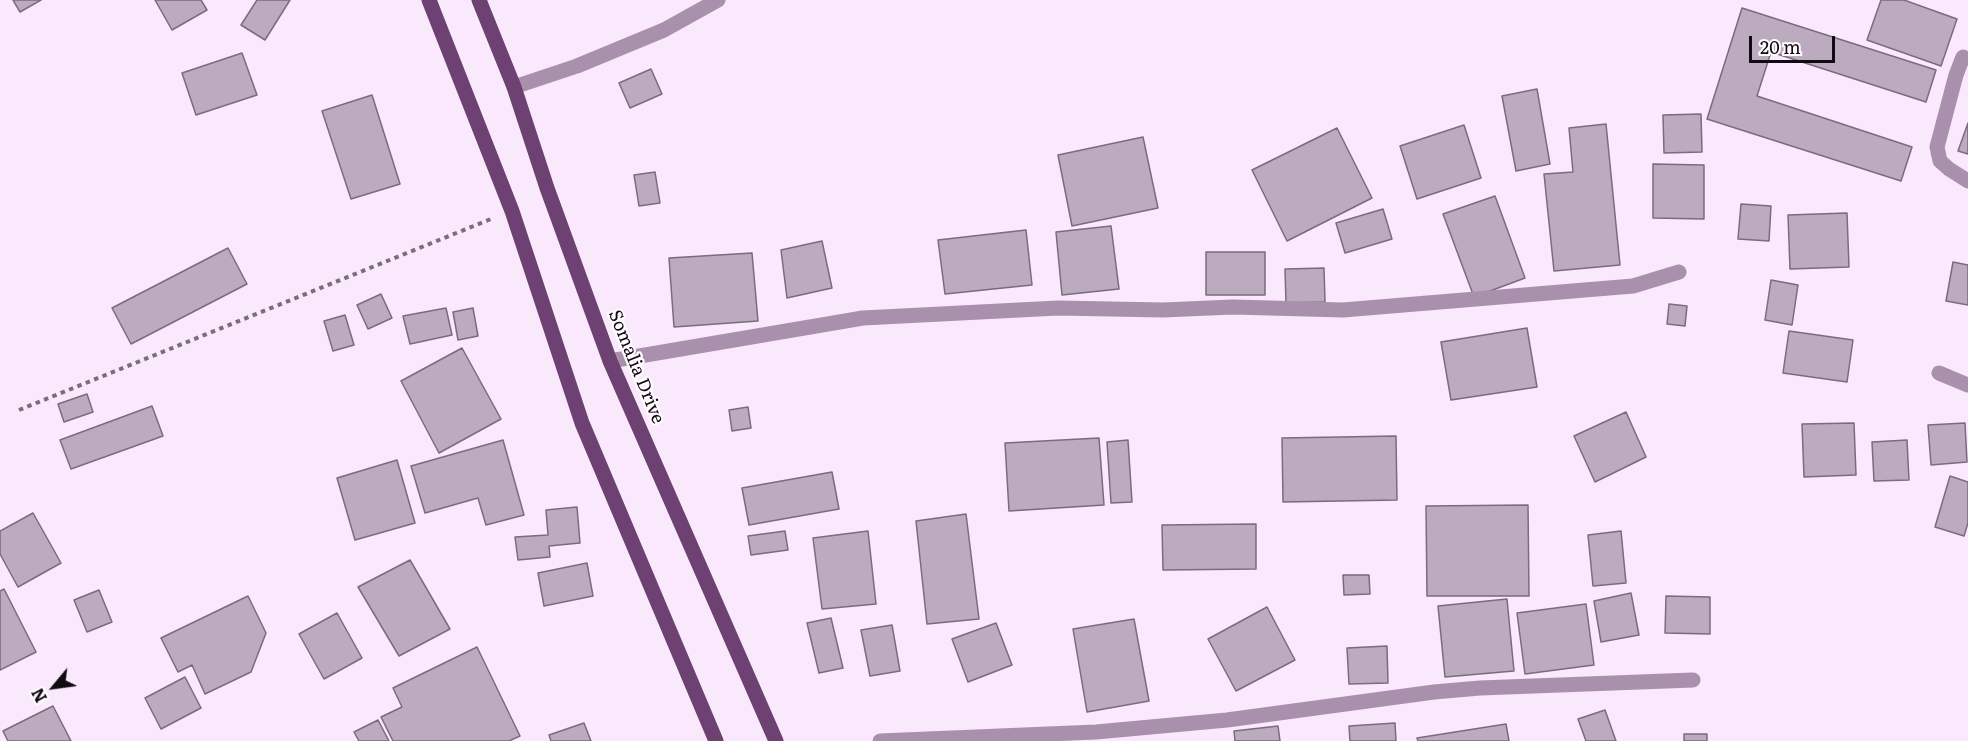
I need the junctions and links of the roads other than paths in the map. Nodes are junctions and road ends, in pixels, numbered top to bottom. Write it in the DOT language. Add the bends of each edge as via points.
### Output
graph roads {
  1 [pos="429,0"];
  2 [pos="479,0"];
  3 [pos="718,0"];
  4 [pos="1963,57"];
  5 [pos="514,87"];
  6 [pos="1968,181"];
  7 [pos="1679,272"];
  8 [pos="610,361"];
  9 [pos="1939,373"];
  10 [pos="1968,385"];
  11 [pos="1693,680"];
  12 [pos="716,741"];
  13 [pos="776,741"];
  14 [pos="880,741"];
  1 -- 12 [label="main road" via="512,211 582,423"];
  2 -- 5 [label="main road, Somalia Drive"];
  3 -- 5 [label="street" via="664,30"];
  4 -- 6 [label="street" via="1937,147 1940,161"];
  5 -- 8 [label="main road, Somalia Drive"];
  7 -- 8 [label="street" via="1633,286 1343,310 1058,308 863,318"];
  8 -- 13 [label="main road, Somalia Drive"];
  9 -- 10 [label="street"];
  11 -- 14 [label="street" via="1480,688 1143,728"];
}
